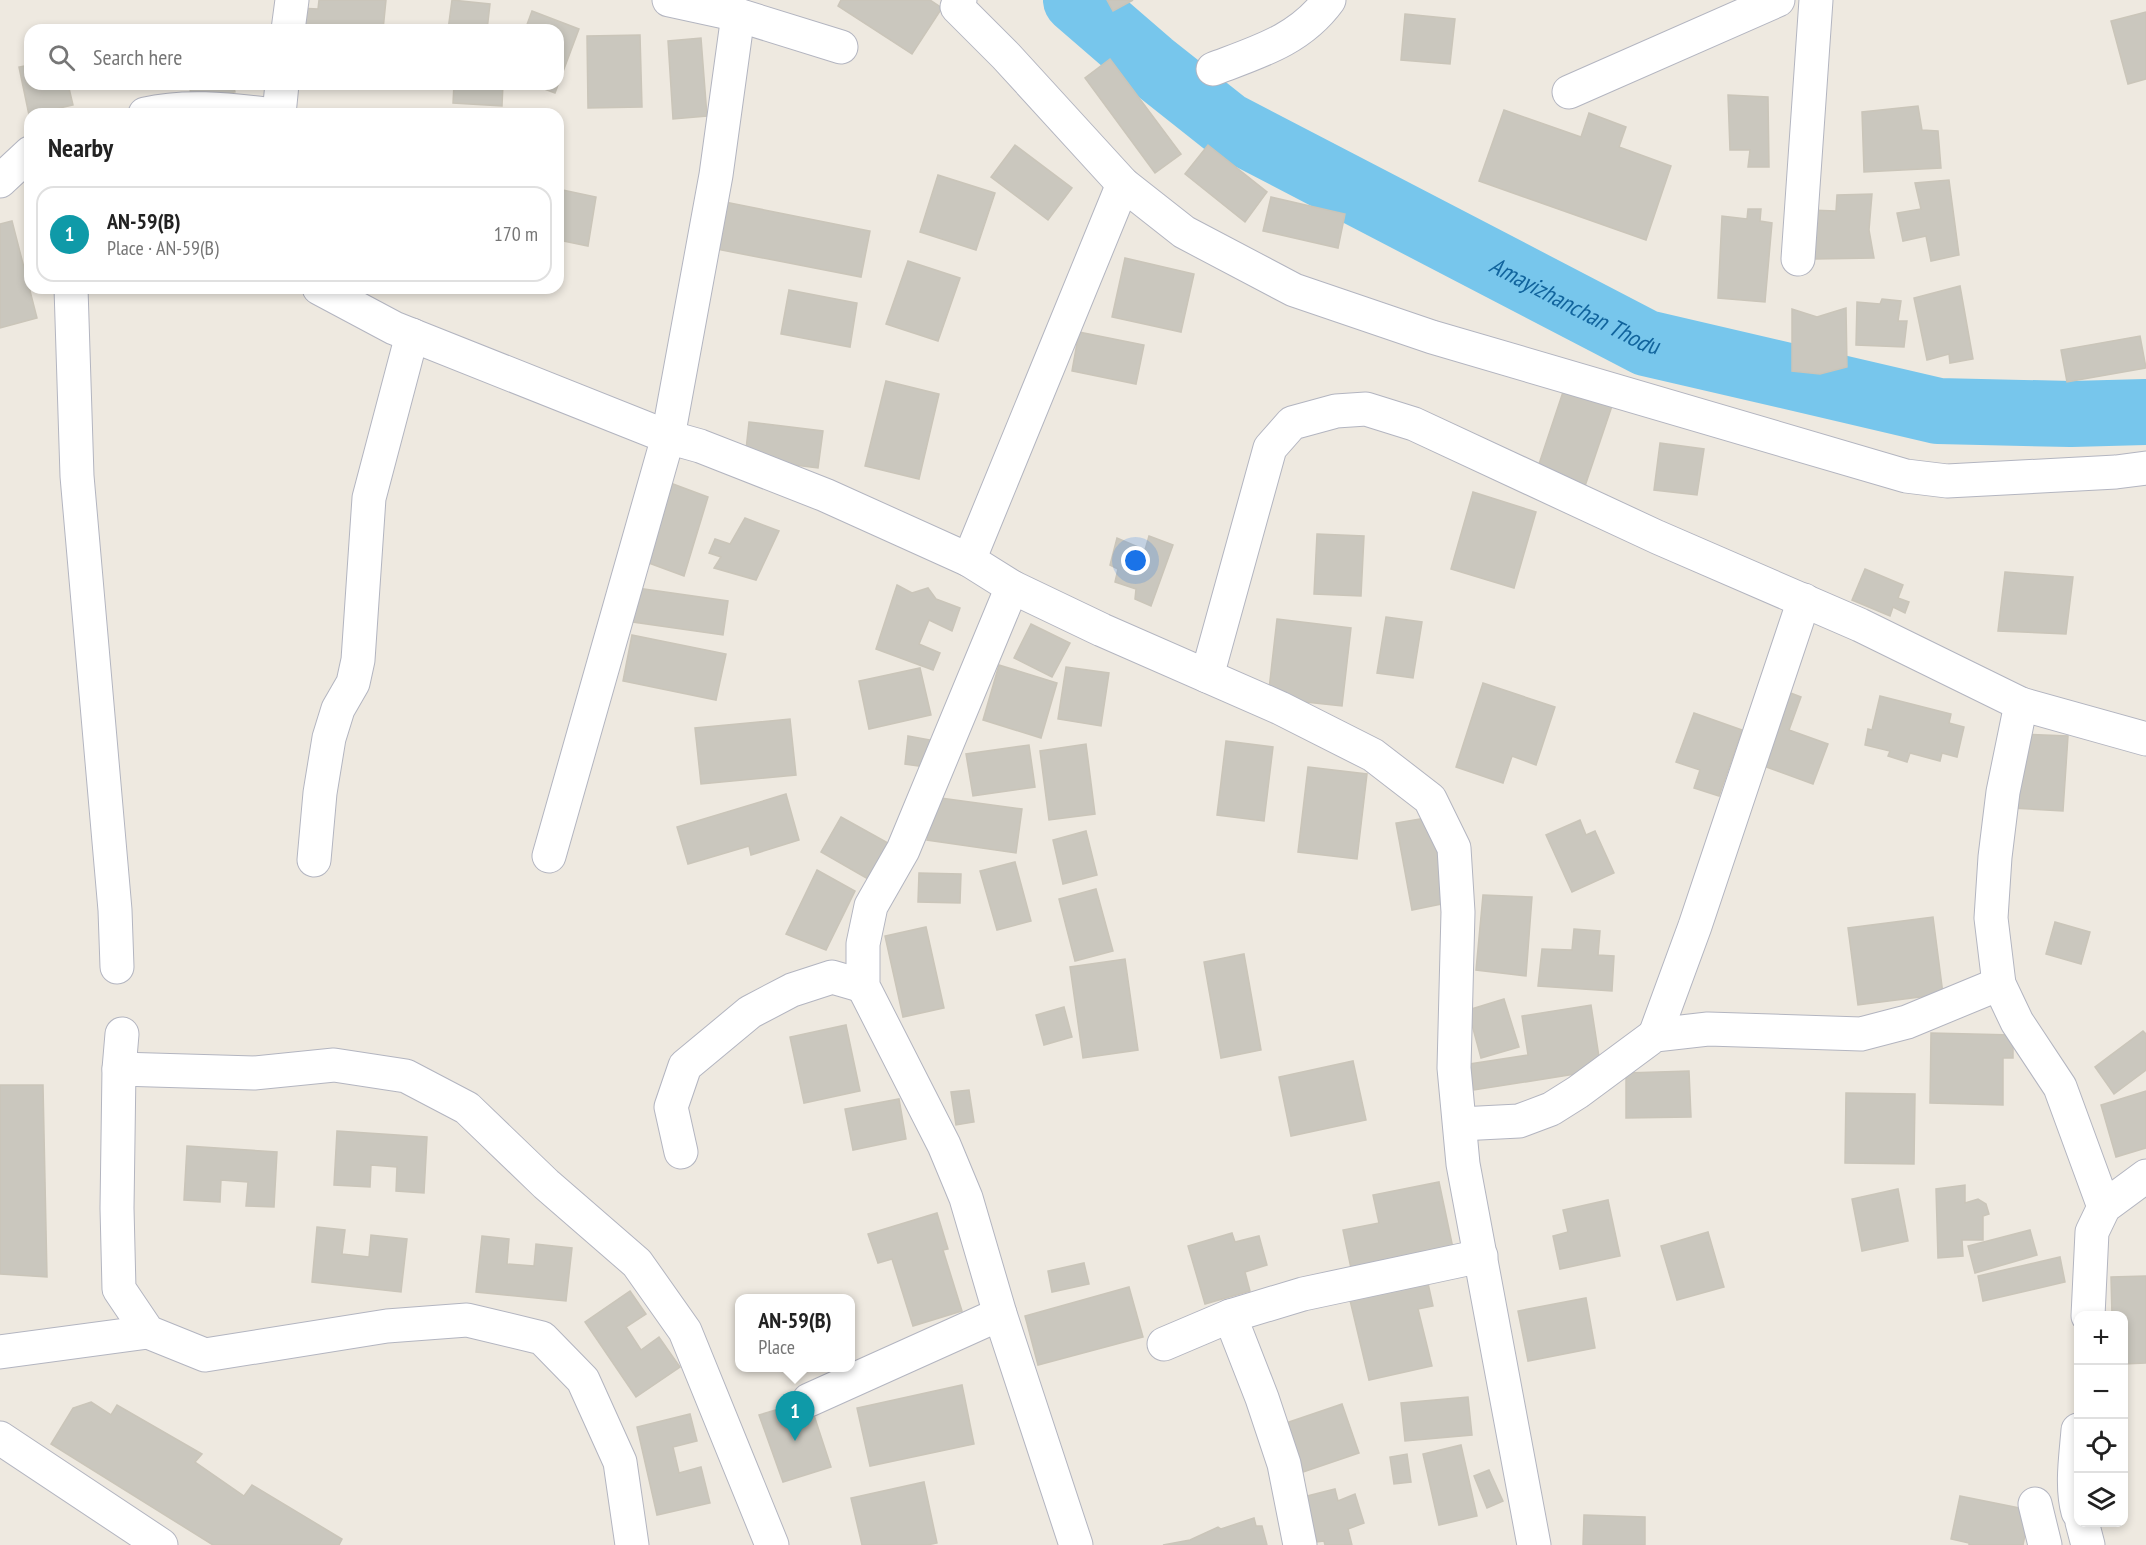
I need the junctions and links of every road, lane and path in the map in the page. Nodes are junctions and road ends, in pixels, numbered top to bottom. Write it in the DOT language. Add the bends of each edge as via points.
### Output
graph roads {
  1 [pos="292,0"];
  2 [pos="669,0"];
  3 [pos="960,0"];
  4 [pos="1329,0"];
  5 [pos="1778,0"];
  6 [pos="1816,0"];
  7 [pos="738,15"];
  8 [pos="289,24"];
  9 [pos="841,47"];
  10 [pos="1214,69"];
  11 [pos="281,90"];
  12 [pos="1569,92"];
  13 [pos="280,108"];
  14 [pos="24,159"];
  15 [pos="0,181"];
  16 [pos="1124,184"];
  17 [pos="1798,259"];
  18 [pos="71,294"];
  19 [pos="330,294"];
  20 [pos="412,335"];
  21 [pos="668,437"];
  22 [pos="2146,468"];
  23 [pos="969,560"];
  24 [pos="1012,586"];
  25 [pos="1804,600"];
  26 [pos="1207,676"];
  27 [pos="2021,704"];
  28 [pos="2146,740"];
  29 [pos="549,856"];
  30 [pos="314,860"];
  31 [pos="117,967"];
  32 [pos="1999,984"];
  33 [pos="863,986"];
  34 [pos="122,1034"];
  35 [pos="1655,1035"];
  36 [pos="119,1069"];
  37 [pos="1460,1124"];
  38 [pos="681,1152"];
  39 [pos="2146,1176"];
  40 [pos="2104,1207"];
  41 [pos="1480,1256"];
  42 [pos="119,1289"];
  43 [pos="2088,1311"];
  44 [pos="1000,1314"];
  45 [pos="1230,1316"];
  46 [pos="148,1332"];
  47 [pos="94,1339"];
  48 [pos="1164,1344"];
  49 [pos="0,1352"];
  50 [pos="809,1400"];
  51 [pos="0,1438"];
  52 [pos="2035,1504"];
  53 [pos="2083,1527"];
  54 [pos="161,1545"];
  55 [pos="632,1545"];
  56 [pos="772,1545"];
  57 [pos="1076,1545"];
  58 [pos="1300,1545"];
  59 [pos="1534,1545"];
  60 [pos="2045,1545"];
  61 [pos="2088,1545"];
  1 -- 8 [label="street"];
  2 -- 7 [label="street"];
  3 -- 16 [label="street" via="957,7"];
  4 -- 10 [label="street" via="1318,15 1282,42"];
  5 -- 12 [label="street"];
  6 -- 17 [label="street"];
  7 -- 9 [label="street"];
  7 -- 21 [label="street" via="716,175"];
  11 -- 13 [label="street"];
  14 -- 15 [label="street"];
  16 -- 22 [label="street" via="1184,232 1294,290 1432,337 1906,476 1947,481"];
  16 -- 23 [label="street"];
  18 -- 31 [label="street" via="77,476"];
  19 -- 20 [label="street"];
  20 -- 21 [label="street"];
  20 -- 30 [label="street" via="369,498 358,660 353,684 338,709 329,738"];
  21 -- 23 [label="street" via="825,495"];
  21 -- 29 [label="street"];
  23 -- 24 [label="street"];
  24 -- 26 [label="street"];
  24 -- 33 [label="street" via="903,850 871,906 863,944"];
  25 -- 26 [label="street" via="1657,537 1414,424 1366,409 1336,411 1292,423 1270,448"];
  25 -- 27 [label="street"];
  25 -- 35 [label="street"];
  26 -- 37 [label="street" via="1372,755 1430,799 1454,848 1458,912 1454,1068"];
  27 -- 28 [label="street"];
  27 -- 32 [label="street" via="2003,792 1995,857 1991,918"];
  32 -- 35 [label="street" via="1907,1022 1862,1034 1708,1029"];
  32 -- 40 [label="street" via="2017,1022 2060,1087"];
  33 -- 38 [label="street" via="832,977 792,990 750,1012 685,1066 671,1107"];
  33 -- 44 [label="street" via="944,1145 966,1198"];
  34 -- 36 [label="street"];
  35 -- 37 [label="street" via="1551,1109 1519,1121"];
  36 -- 42 [label="street"];
  36 -- 56 [label="street" via="254,1073 334,1065 406,1076 467,1108 637,1263 685,1330"];
  37 -- 41 [label="street" via="1463,1164"];
  39 -- 40 [label="street"];
  40 -- 43 [label="street" via="2092,1232"];
  41 -- 45 [label="street" via="1303,1293"];
  41 -- 59 [label="street"];
  42 -- 46 [label="street"];
  42 -- 47 [label="street"];
  44 -- 50 [label="street"];
  44 -- 57 [label="street"];
  45 -- 48 [label="street"];
  45 -- 58 [label="street" via="1284,1464"];
  46 -- 47 [label="street"];
  46 -- 55 [label="street" via="205,1355 387,1326 467,1320 542,1338 583,1380 620,1462"];
  47 -- 49 [label="street"];
  51 -- 54 [label="street"];
  52 -- 60 [label="street"];
  53 -- 61 [label="street"];
}
